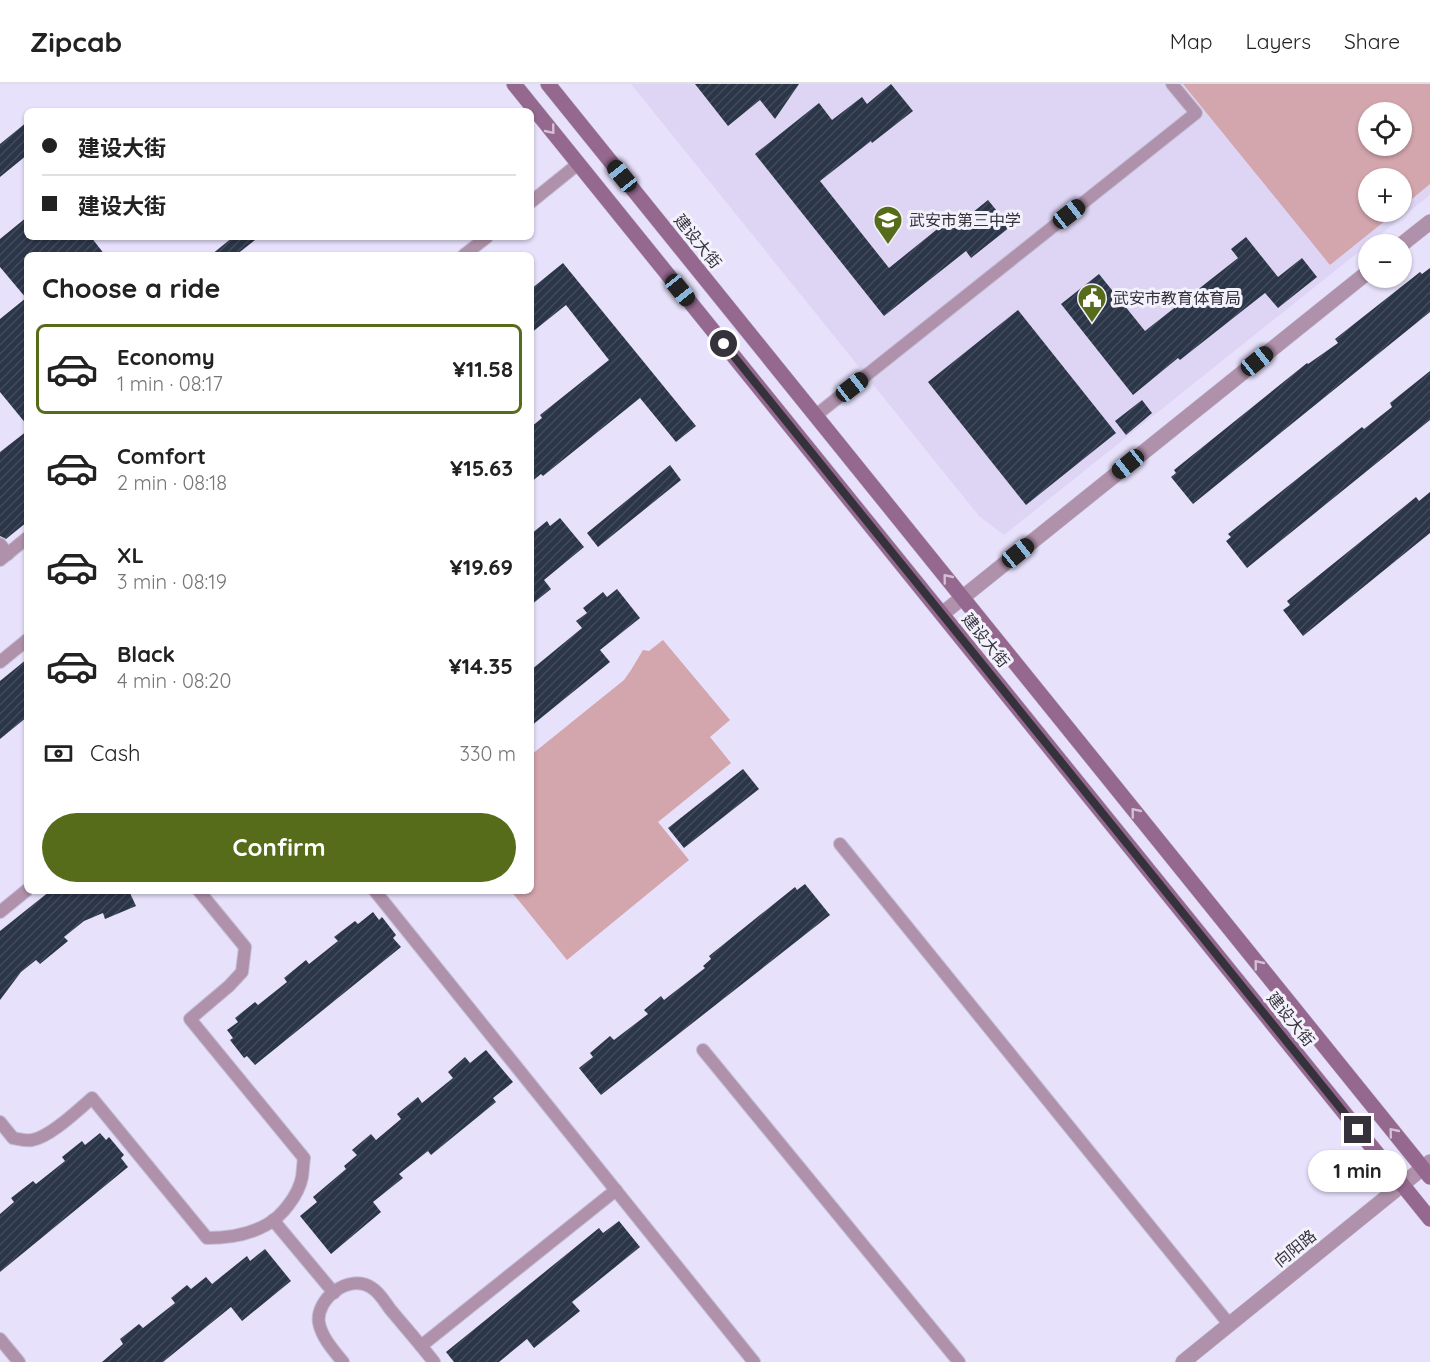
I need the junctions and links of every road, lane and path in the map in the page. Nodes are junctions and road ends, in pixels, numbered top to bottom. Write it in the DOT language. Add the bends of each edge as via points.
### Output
graph roads {
  1 [pos="514,84"];
  2 [pos="548,84"];
  3 [pos="1172,84"];
  4 [pos="533,108"];
  5 [pos="534,109"];
  6 [pos="578,164"];
  7 [pos="534,200"];
  8 [pos="1430,222"];
  9 [pos="1412,236"];
  10 [pos="483,240"];
  11 [pos="468,252"];
  12 [pos="1358,280"];
  13 [pos="815,416"];
  14 [pos="24,540"];
  15 [pos="3,553"];
  16 [pos="963,598"];
  17 [pos="942,614"];
  18 [pos="24,642"];
  19 [pos="0,662"];
  20 [pos="840,844"];
  21 [pos="24,892"];
  22 [pos="201,894"];
  23 [pos="377,894"];
  24 [pos="0,912"];
  25 [pos="703,1050"];
  26 [pos="0,1122"];
  27 [pos="1428,1169"];
  28 [pos="1402,1185"];
  29 [pos="616,1190"];
  30 [pos="1430,1219"];
  31 [pos="273,1220"];
  32 [pos="334,1293"];
  33 [pos="1229,1324"];
  34 [pos="0,1339"];
  35 [pos="421,1346"];
  36 [pos="19,1362"];
  37 [pos="343,1362"];
  38 [pos="434,1362"];
  39 [pos="754,1362"];
  40 [pos="959,1362"];
  41 [pos="1183,1362"];
  1 -- 4 [label="main road, 建设大街, one-way"];
  2 -- 13 [label="main road, 建设大街"];
  3 -- 13 [label="lane" via="1196,113"];
  5 -- 6 [label="main road, 建设大街, one-way"];
  6 -- 7 [label="lane"];
  6 -- 17 [label="main road, 建设大街"];
  8 -- 9 [label="street"];
  10 -- 11 [label="lane"];
  12 -- 16 [label="street"];
  16 -- 13 [label="main road, 建设大街, one-way"];
  14 -- 15 [label="lane"];
  16 -- 17 [label="street"];
  27 -- 16 [label="main road, 建设大街, one-way"];
  17 -- 28 [label="main road, 建设大街"];
  18 -- 19 [label="lane"];
  20 -- 33 [label="lane"];
  21 -- 24 [label="lane"];
  22 -- 31 [label="lane" via="245,947 242,972 190,1019 304,1158 295,1196"];
  23 -- 29 [label="lane"];
  25 -- 40 [label="lane"];
  26 -- 31 [label="lane" via="13,1138 31,1140 58,1126 92,1098 207,1238 228,1238"];
  27 -- 28 [label="street, 向阳路"];
  28 -- 30 [label="main road, 建设大街"];
  28 -- 33 [label="street, 向阳路"];
  29 -- 35 [label="lane"];
  29 -- 39 [label="lane"];
  31 -- 32 [label="lane"];
  32 -- 35 [label="lane" via="357,1282 373,1288"];
  32 -- 37 [label="lane" via="319,1310 319,1324"];
  33 -- 41 [label="street, 向阳路"];
  34 -- 36 [label="lane"];
  35 -- 38 [label="lane"];
}
